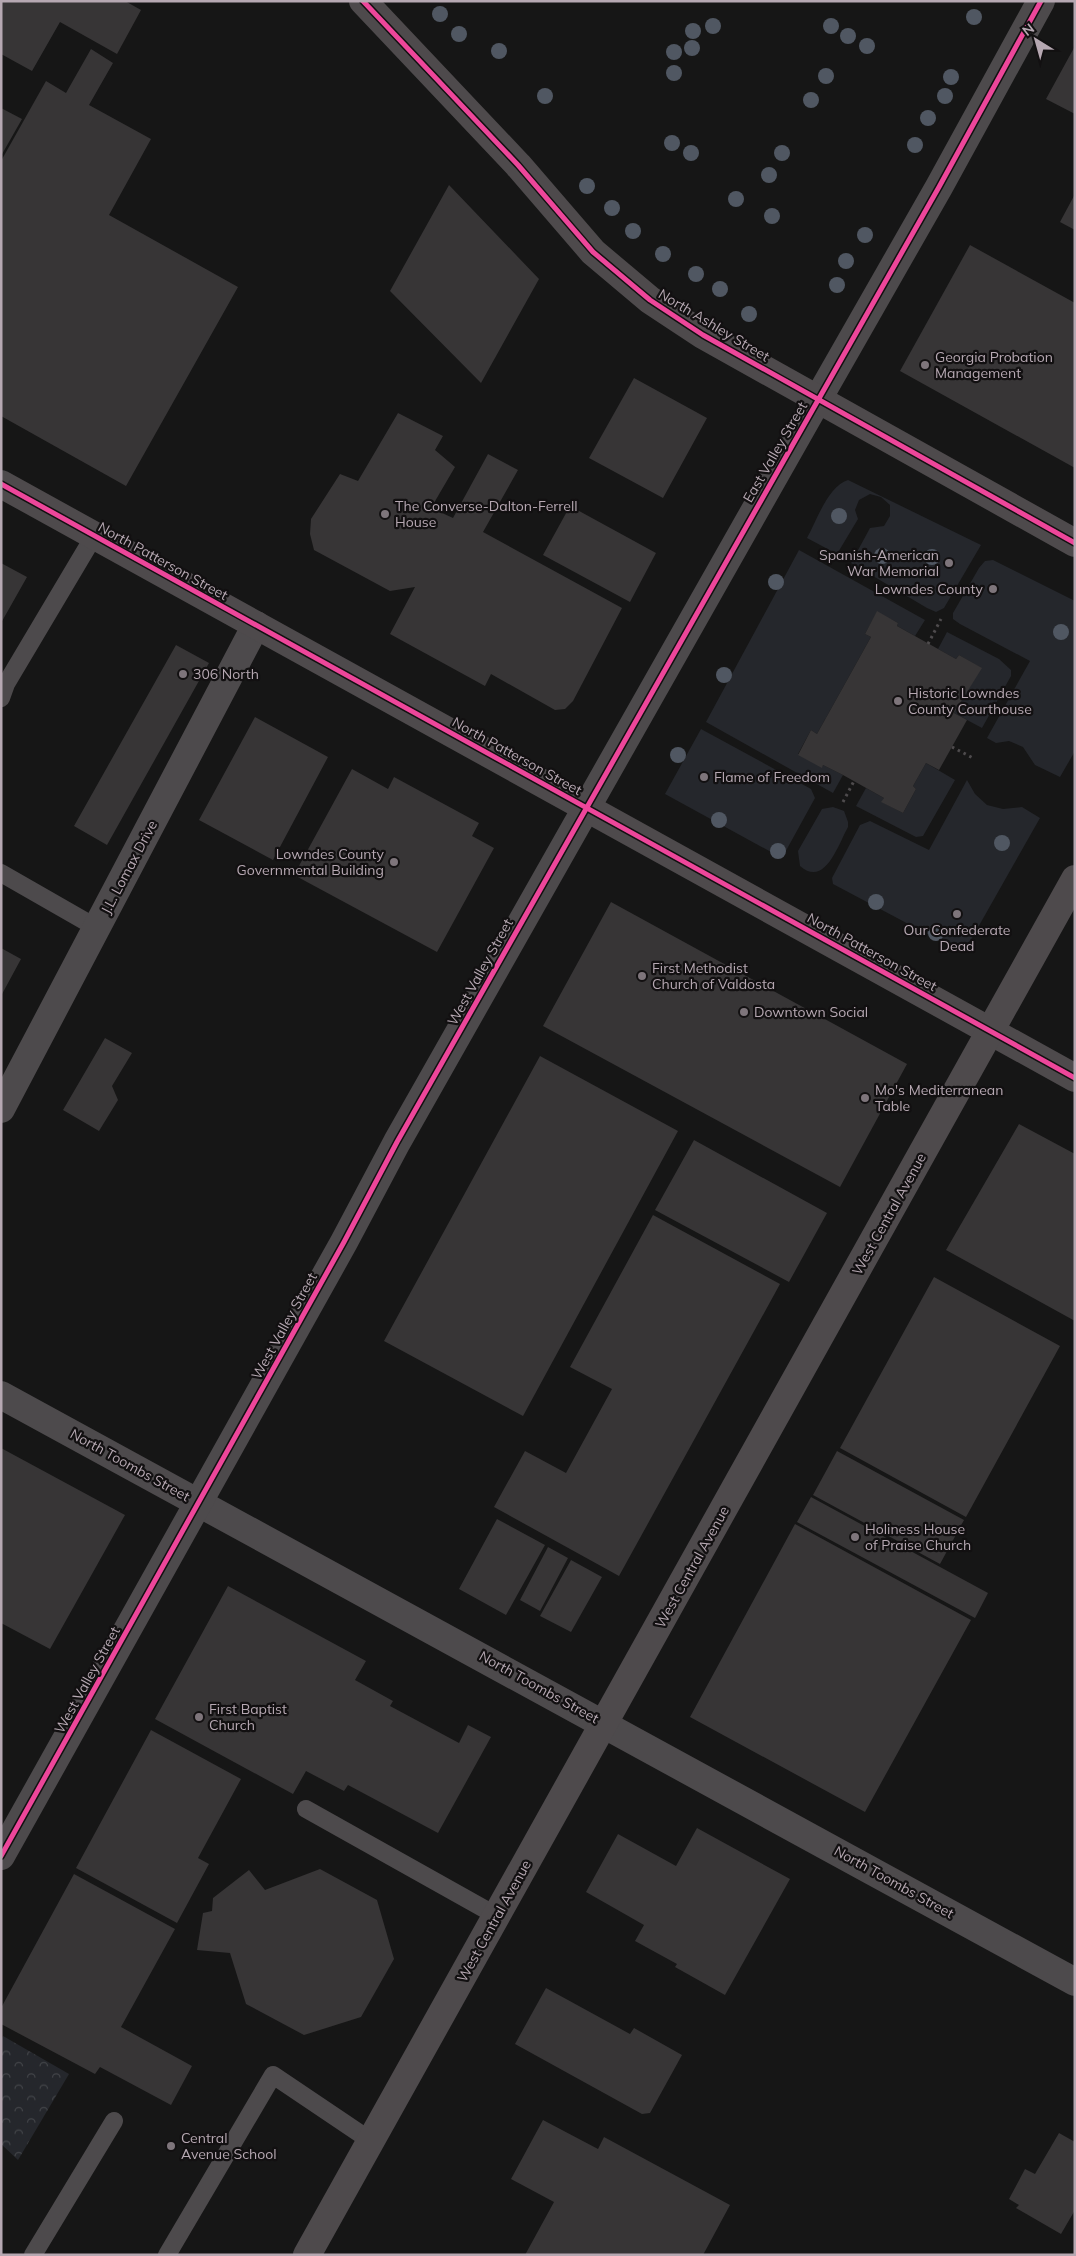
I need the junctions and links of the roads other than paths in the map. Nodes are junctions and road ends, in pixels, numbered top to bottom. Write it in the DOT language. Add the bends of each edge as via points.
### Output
graph roads {
  1 [pos="363,1"];
  2 [pos="1040,1"];
  3 [pos="818,399"];
  4 [pos="1,484"];
  5 [pos="94,536"];
  6 [pos="1075,543"];
  7 [pos="256,625"];
  8 [pos="1,698"];
  9 [pos="586,807"];
  10 [pos="1,873"];
  11 [pos="1075,879"];
  12 [pos="97,928"];
  13 [pos="991,1031"];
  14 [pos="1075,1078"];
  15 [pos="1,1110"];
  16 [pos="1,1395"];
  17 [pos="199,1502"];
  18 [pos="604,1723"];
  19 [pos="306,1808"];
  20 [pos="1,1856"];
  21 [pos="497,1916"];
  22 [pos="1075,1982"];
  23 [pos="114,2121"];
  24 [pos="371,2141"];
  25 [pos="33,2255"];
  26 [pos="167,2255"];
  27 [pos="308,2255"];
  1 -- 3 [label="main road, North Ashley Street" via="518,165 593,252 650,300 704,335"];
  2 -- 3 [label="street, East Valley Street" via="940,187"];
  3 -- 6 [label="main road, North Ashley Street"];
  3 -- 9 [label="street, East Valley Street"];
  4 -- 5 [label="main road, North Patterson Street"];
  5 -- 7 [label="main road, North Patterson Street"];
  5 -- 8 [label="lane" via="6,684"];
  7 -- 9 [label="main road, North Patterson Street"];
  7 -- 12 [label="street, J.L. Lomax Drive"];
  9 -- 13 [label="main road, North Patterson Street"];
  9 -- 17 [label="street, West Valley Street" via="396,1142 340,1250"];
  10 -- 12 [label="lane"];
  11 -- 13 [label="main road, West Central Avenue"];
  12 -- 15 [label="street, J.L. Lomax Drive"];
  13 -- 14 [label="main road, North Patterson Street"];
  13 -- 18 [label="main road, West Central Avenue"];
  16 -- 17 [label="street, North Toombs Street"];
  17 -- 18 [label="street, North Toombs Street"];
  17 -- 20 [label="street, West Valley Street"];
  18 -- 21 [label="main road, West Central Avenue"];
  18 -- 22 [label="street, North Toombs Street"];
  19 -- 21 [label="lane"];
  21 -- 24 [label="main road, West Central Avenue"];
  23 -- 25 [label="lane"];
  24 -- 26 [label="lane" via="273,2075"];
  24 -- 27 [label="main road, West Central Avenue"];
}
